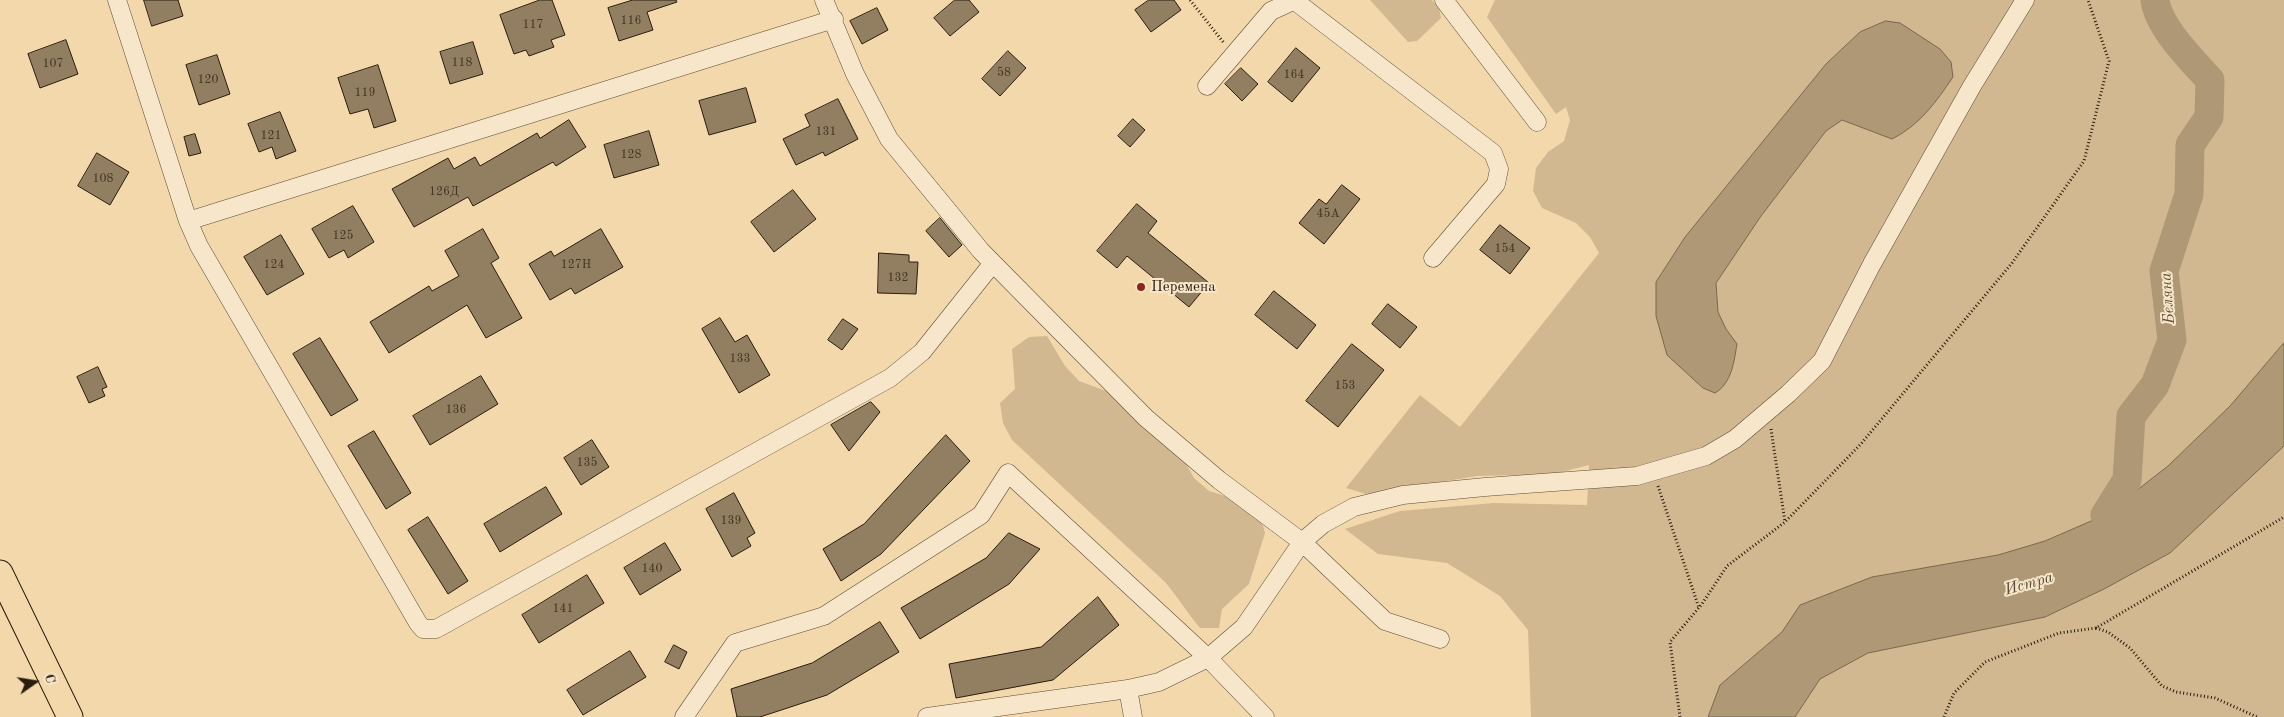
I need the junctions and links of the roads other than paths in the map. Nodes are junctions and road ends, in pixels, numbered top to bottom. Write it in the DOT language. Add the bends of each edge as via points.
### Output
graph roads {
  1 [pos="117,0"];
  2 [pos="824,0"];
  3 [pos="1295,0"];
  4 [pos="1444,0"];
  5 [pos="2025,0"];
  6 [pos="834,19"];
  7 [pos="1207,86"];
  8 [pos="1537,122"];
  9 [pos="188,221"];
  10 [pos="1433,258"];
  11 [pos="993,263"];
  12 [pos="1302,542"];
  13 [pos="0,573"];
  14 [pos="1440,639"];
  15 [pos="1208,658"];
  16 [pos="1128,689"];
  17 [pos="70,717"];
  18 [pos="684,717"];
  19 [pos="927,717"];
  20 [pos="1134,717"];
  21 [pos="1265,717"];
  1 -- 9 [label="street"];
  2 -- 6 [label="street"];
  3 -- 7 [label="street" via="1271,11"];
  3 -- 10 [label="street" via="1493,153 1499,168 1496,184"];
  4 -- 8 [label="street"];
  5 -- 12 [label="street" via="1972,86 1872,264 1822,361 1735,439 1706,456 1638,476 1403,495 1354,506 1323,524"];
  6 -- 9 [label="street"];
  6 -- 11 [label="street" via="855,74 889,139"];
  9 -- 11 [label="street" via="199,246 418,623 423,629 430,630 890,378 922,352"];
  11 -- 12 [label="street" via="1146,418 1219,480"];
  12 -- 14 [label="street" via="1385,621"];
  12 -- 15 [label="street" via="1244,627"];
  13 -- 17 [label="highway"];
  15 -- 16 [label="street" via="1158,682"];
  15 -- 18 [label="street" via="1008,473 981,515 824,616 735,643"];
  15 -- 21 [label="street"];
  16 -- 19 [label="street"];
  16 -- 20 [label="street"];
}
